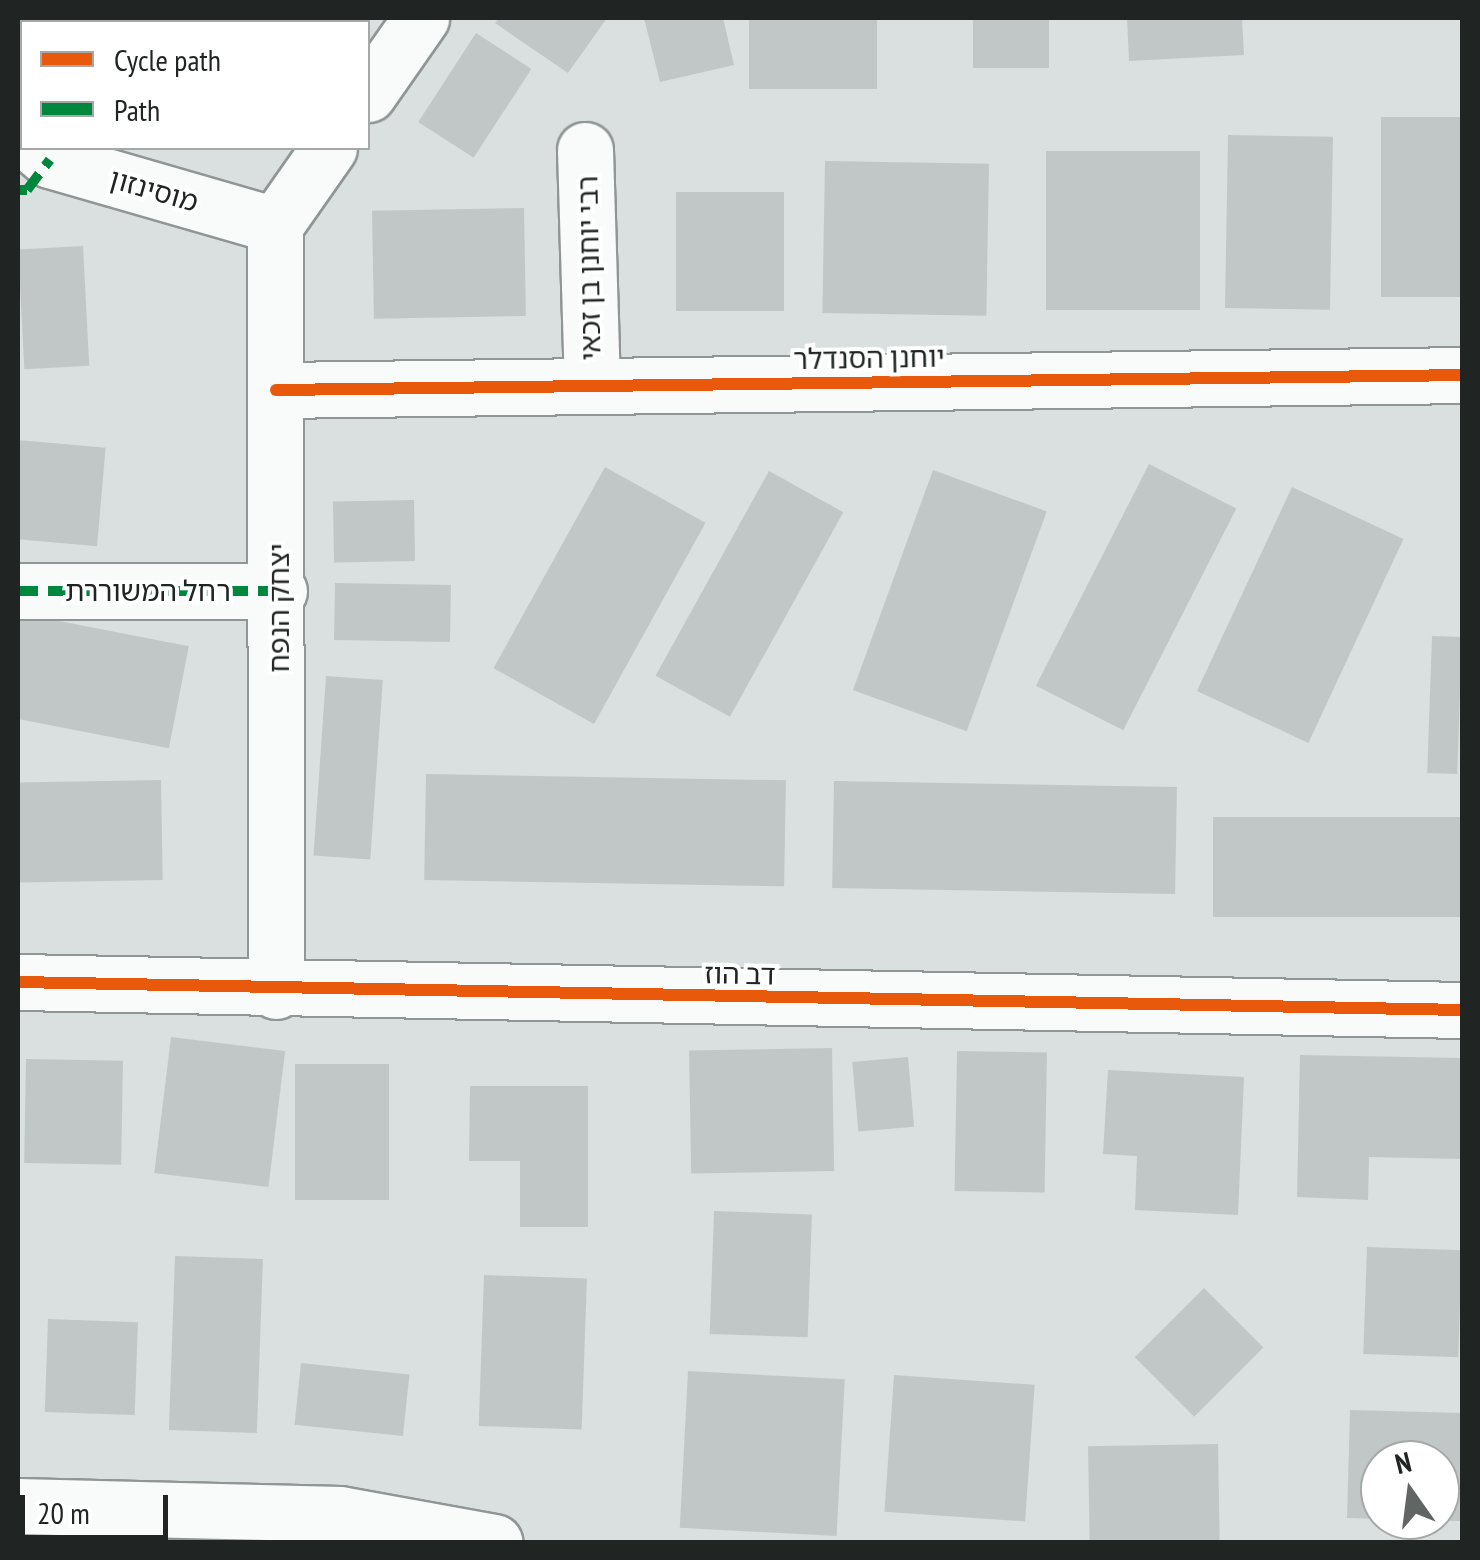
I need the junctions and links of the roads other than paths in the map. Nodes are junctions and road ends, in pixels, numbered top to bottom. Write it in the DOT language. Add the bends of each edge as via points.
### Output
graph roads {
  1 [pos="421,18"];
  2 [pos="370,91"];
  3 [pos="329,150"];
  4 [pos="586,150"];
  5 [pos="29,153"];
  6 [pos="274,225"];
  7 [pos="1462,375"];
  8 [pos="592,386"];
  9 [pos="276,390"];
  10 [pos="280,590"];
  11 [pos="18,591"];
  12 [pos="18,982"];
  13 [pos="276,992"];
  14 [pos="1462,1010"];
  15 [pos="18,1506"];
  16 [pos="494,1542"];
  1 -- 2 [label="street"];
  3 -- 6 [label="street"];
  4 -- 8 [label="street, רבי יוחנן בן זכאי"];
  5 -- 6 [label="street, מוסינזון"];
  6 -- 9 [label="street, יצחק הנפח"];
  7 -- 8 [label="street, יוחנן הסנדלר"];
  8 -- 9 [label="street, יוחנן הסנדלר"];
  9 -- 10 [label="street, יצחק הנפח"];
  10 -- 11 [label="street, רחל המשוררת"];
  10 -- 13 [label="street, יצחק הנפח"];
  12 -- 13 [label="street, דב הוז"];
  13 -- 14 [label="street, דב הוז"];
  15 -- 16 [label="street" via="340,1514"];
}
